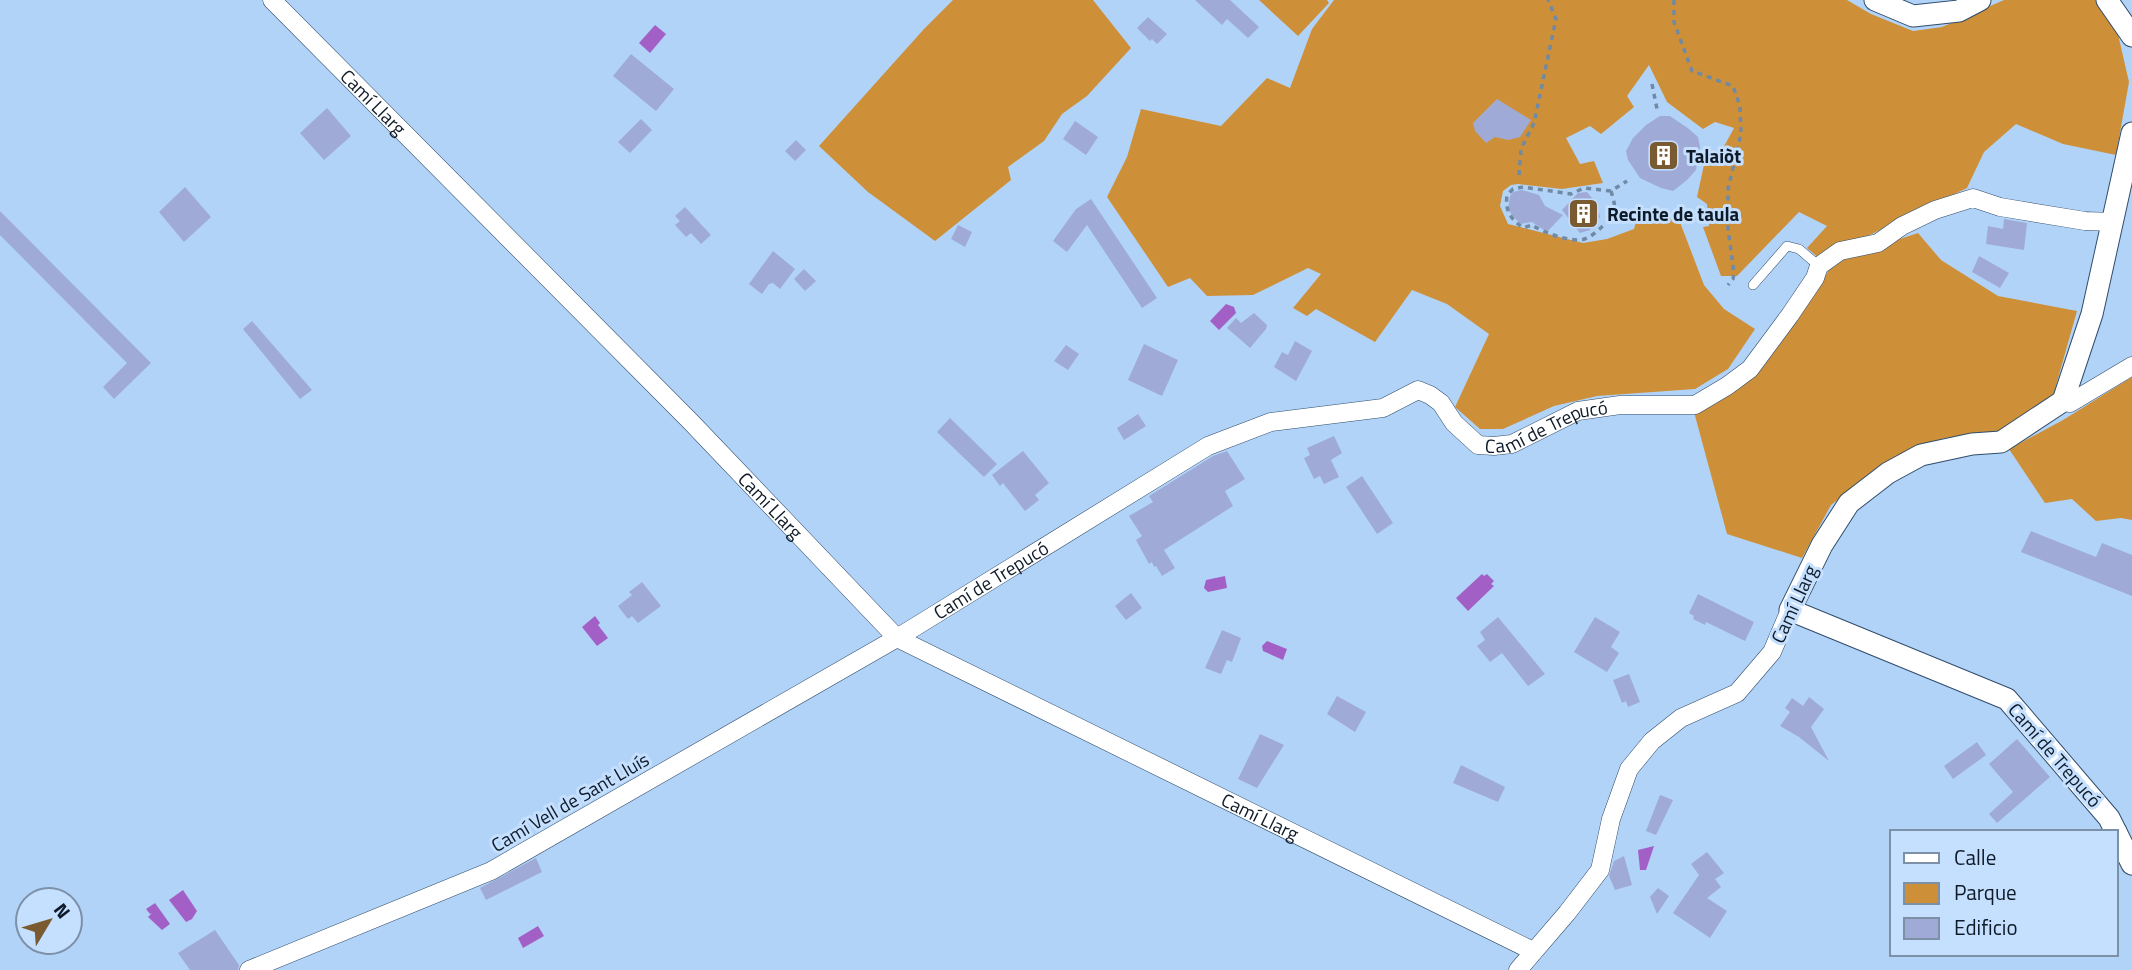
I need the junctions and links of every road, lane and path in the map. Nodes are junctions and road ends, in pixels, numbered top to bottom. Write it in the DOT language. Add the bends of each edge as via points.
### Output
graph roads {
  1 [pos="272,0"];
  2 [pos="1548,0"];
  3 [pos="1674,0"];
  4 [pos="1875,0"];
  5 [pos="1980,0"];
  6 [pos="2107,0"];
  7 [pos="2132,36"];
  8 [pos="1653,84"];
  9 [pos="1657,109"];
  10 [pos="2132,133"];
  11 [pos="1520,175"];
  12 [pos="1627,181"];
  13 [pos="1611,191"];
  14 [pos="2123,224"];
  15 [pos="1819,266"];
  16 [pos="1728,285"];
  17 [pos="1753,285"];
  18 [pos="2132,366"];
  19 [pos="2063,401"];
  20 [pos="1790,610"];
  21 [pos="897,638"];
  22 [pos="2115,830"];
  23 [pos="2118,836"];
  24 [pos="2132,864"];
  25 [pos="1533,951"];
  26 [pos="249,970"];
  27 [pos="1518,970"];
  1 -- 21 [label="street, Camí Llarg" via="690,421"];
  2 -- 11 [label="path" via="1556,19 1534,123 1521,149"];
  3 -- 16 [label="path" via="1674,22 1692,71 1733,86 1740,106 1741,134 1728,188 1734,273"];
  4 -- 5 [label="street" via="1913,16 1959,11"];
  6 -- 7 [label="street"];
  8 -- 9 [label="path"];
  10 -- 14 [label="street"];
  12 -- 13 [label="path"];
  13 -- 13 [label="path" via="1616,208 1613,219 1581,240 1545,233 1532,225 1523,228 1511,220 1505,207 1507,195 1523,187 1571,194 1584,188"];
  14 -- 15 [label="street" via="2000,207 1973,198 1924,215 1878,243 1840,251"];
  14 -- 19 [label="street"];
  15 -- 17 [label="lane" via="1799,249 1787,246"];
  15 -- 21 [label="street, Camí de Trepucó" via="1750,369 1695,405 1620,405 1578,411 1512,444 1494,446 1478,445 1441,403 1418,390 1383,408 1271,422 1208,446"];
  18 -- 19 [label="street" via="2070,404"];
  19 -- 20 [label="street, Camí Llarg" via="2001,442 1922,455 1888,473 1849,503"];
  20 -- 22 [label="street, Camí de Trepucó" via="2007,699"];
  20 -- 25 [label="street, Camí Llarg" via="1772,652 1737,693 1681,718 1652,741 1629,769 1611,819 1600,870"];
  21 -- 25 [label="street, Camí Llarg"];
  21 -- 26 [label="street, Camí Vell de Sant Lluís" via="491,872"];
  23 -- 24 [label="street, Camí de Trepucó"];
  25 -- 27 [label="street"];
}
